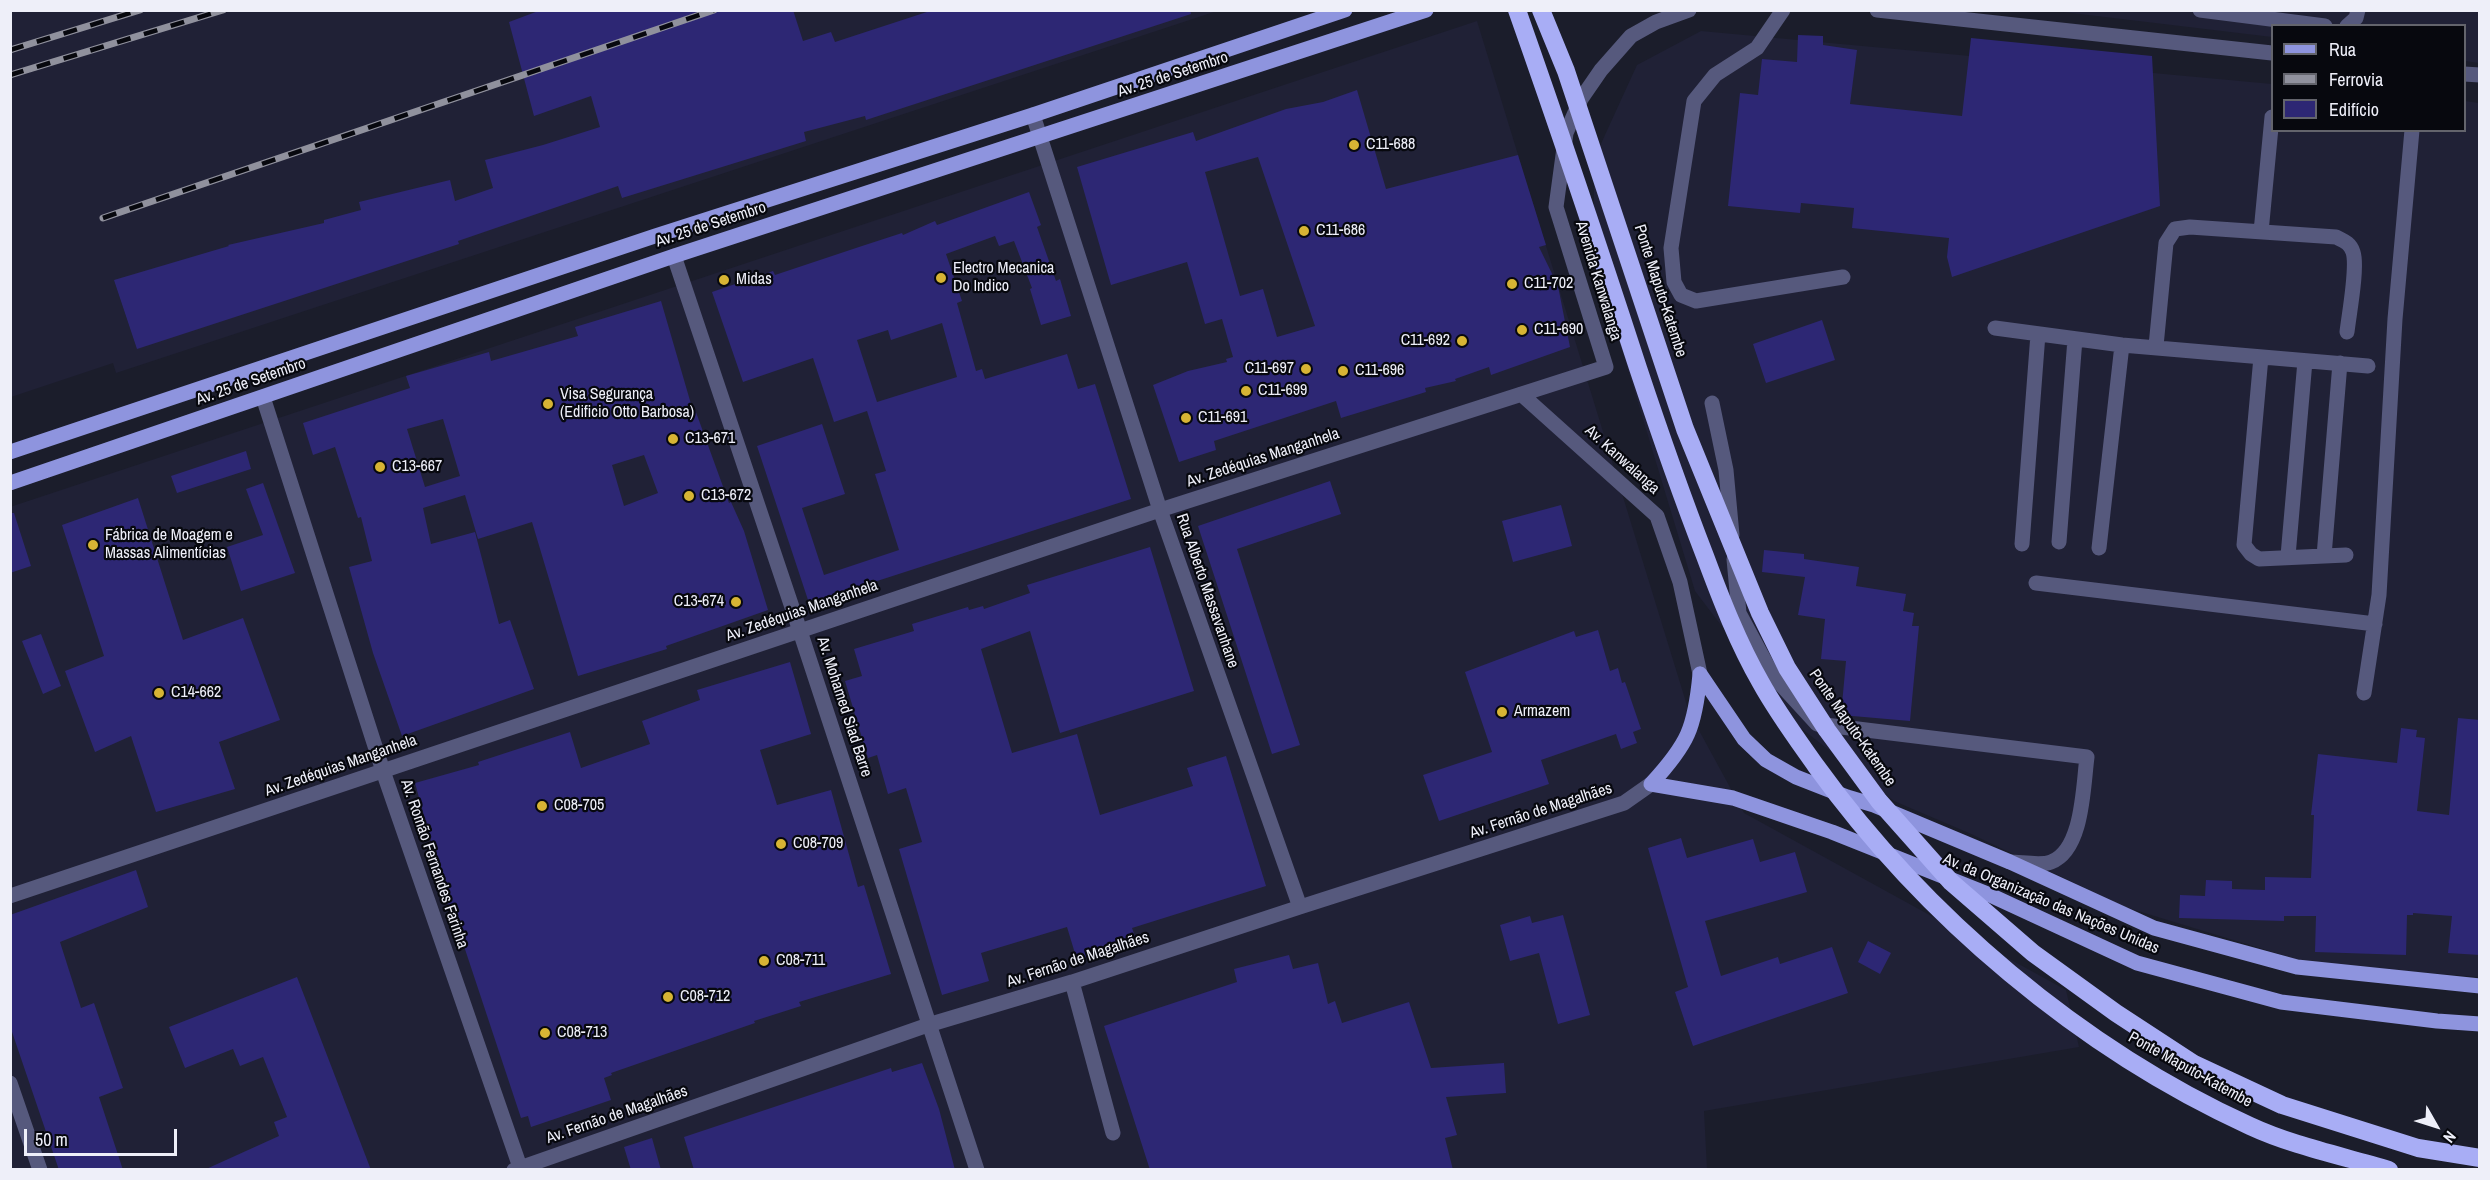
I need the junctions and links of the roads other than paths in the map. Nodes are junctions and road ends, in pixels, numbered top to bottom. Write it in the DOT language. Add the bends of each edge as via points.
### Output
graph roads {
  1 [pos="1345,10"];
  2 [pos="1426,10"];
  3 [pos="1517,10"];
  4 [pos="1541,10"];
  5 [pos="1689,10"];
  6 [pos="1783,10"];
  7 [pos="1876,10"];
  8 [pos="1992,10"];
  9 [pos="2200,10"];
  10 [pos="2358,11"];
  11 [pos="1978,21"];
  12 [pos="2309,24"];
  13 [pos="2350,24"];
  14 [pos="2271,53"];
  15 [pos="1033,115"];
  16 [pos="2271,127"];
  17 [pos="2412,132"];
  18 [pos="1039,138"];
  19 [pos="2261,232"];
  20 [pos="675,256"];
  21 [pos="1843,278"];
  22 [pos="1995,328"];
  23 [pos="2347,332"];
  24 [pos="2038,334"];
  25 [pos="2075,339"];
  26 [pos="2122,345"];
  27 [pos="2156,346"];
  28 [pos="2261,357"];
  29 [pos="2305,361"];
  30 [pos="2340,363"];
  31 [pos="2368,366"];
  32 [pos="1606,367"];
  33 [pos="1521,394"];
  34 [pos="263,397"];
  35 [pos="1712,403"];
  36 [pos="10,452"];
  37 [pos="10,483"];
  38 [pos="1160,510"];
  39 [pos="2059,542"];
  40 [pos="2022,544"];
  41 [pos="2099,549"];
  42 [pos="2346,555"];
  43 [pos="2288,556"];
  44 [pos="2324,556"];
  45 [pos="2036,583"];
  46 [pos="2375,624"];
  47 [pos="800,631"];
  48 [pos="1700,674"];
  49 [pos="2364,693"];
  50 [pos="383,771"];
  51 [pos="1651,784"];
  52 [pos="2010,862"];
  53 [pos="10,896"];
  54 [pos="1299,907"];
  55 [pos="1072,982"];
  56 [pos="2480,986"];
  57 [pos="2480,1024"];
  58 [pos="928,1025"];
  59 [pos="10,1083"];
  60 [pos="1113,1133"];
  61 [pos="2480,1158"];
  62 [pos="519,1169"];
  63 [pos="40,1170"];
  64 [pos="977,1170"];
  65 [pos="2389,1170"];
  1 -- 15 [label="main road, Av. 25 de Setembro"];
  2 -- 18 [label="main road, Av. 25 de Setembro"];
  3 -- 65 [label="highway, Ponte Maputo-Katembe, bridge" via="1675,479 1727,613 1761,683 1839,798 1933,904 2095,1039 2252,1127"];
  4 -- 61 [label="highway, Ponte Maputo-Katembe, bridge" via="1566,71 1685,429 1760,613 1787,668 1879,801 1950,882 2032,953 2194,1064 2282,1105 2418,1148"];
  5 -- 32 [label="street, Avenida Kanwalanga" via="1631,36 1581,99 1566,133 1556,207"];
  6 -- 21 [label="street" via="1757,48 1715,75 1694,101 1671,248 1674,282 1681,295 1696,301"];
  7 -- 11 [label="street"];
  8 -- 11 [label="street"];
  9 -- 12 [label="street"];
  10 -- 13 [label="street"];
  11 -- 14 [label="street"];
  15 -- 18 [label="street, Rua Alberto Massavanhane"];
  15 -- 36 [label="main road, Av. 25 de Setembro" via="656,236"];
  16 -- 19 [label="street"];
  17 -- 46 [label="street"];
  18 -- 20 [label="main road, Av. 25 de Setembro"];
  18 -- 38 [label="street, Rua Alberto Massavanhane"];
  19 -- 23 [label="street" via="2336,237 2347,242 2354,253"];
  19 -- 27 [label="street" via="2175,229 2166,243"];
  20 -- 34 [label="main road, Av. 25 de Setembro"];
  20 -- 47 [label="street, Av. Mohamed Siad Barre"];
  22 -- 24 [label="street"];
  24 -- 25 [label="street"];
  24 -- 40 [label="street"];
  25 -- 26 [label="street"];
  25 -- 39 [label="street"];
  26 -- 27 [label="street"];
  26 -- 41 [label="street"];
  27 -- 28 [label="street"];
  28 -- 29 [label="street"];
  28 -- 43 [label="street" via="2244,544 2259,559"];
  29 -- 30 [label="street"];
  29 -- 43 [label="street"];
  30 -- 31 [label="street"];
  30 -- 44 [label="street"];
  32 -- 33 [label="street, Av. Zedéquias Manganhela"];
  33 -- 38 [label="street, Av. Zedéquias Manganhela"];
  33 -- 48 [label="street, Av. Kanwalanga" via="1657,516 1680,582"];
  34 -- 37 [label="main road, Av. 25 de Setembro"];
  34 -- 50 [label="street, Av. Romão Fernandes Farinha"];
  35 -- 52 [label="street" via="1726,470 1739,613 1773,676 1817,724 2087,757 2076,832 2068,851 2050,863"];
  38 -- 47 [label="street, Av. Zedéquias Manganhela"];
  38 -- 54 [label="street, Rua Alberto Massavanhane"];
  42 -- 44 [label="street"];
  43 -- 44 [label="street"];
  45 -- 46 [label="street"];
  46 -- 49 [label="street"];
  47 -- 50 [label="street, Av. Zedéquias Manganhela"];
  47 -- 58 [label="street, Av. Mohamed Siad Barre"];
  48 -- 51 [label="main road" via="1697,710 1687,736 1677,755"];
  48 -- 52 [label="main road, Av. da Organização das Nações Unidas" via="1744,739 1766,760 1796,777"];
  50 -- 53 [label="street, Av. Zedéquias Manganhela"];
  50 -- 62 [label="street, Av. Romão Fernandes Farinha"];
  51 -- 54 [label="street, Av. Fernão de Magalhães" via="1624,804"];
  51 -- 57 [label="main road, Av. da Organização das Nações Unidas" via="1733,798 1794,818 1990,895 2137,963 2281,1002"];
  52 -- 56 [label="main road, Av. da Organização das Nações Unidas" via="2154,928 2286,964"];
  54 -- 55 [label="street, Av. Fernão de Magalhães"];
  55 -- 58 [label="street, Av. Fernão de Magalhães"];
  55 -- 60 [label="street"];
  58 -- 62 [label="street, Av. Fernão de Magalhães"];
  58 -- 64 [label="street, Av. Mohamed Siad Barre"];
  59 -- 63 [label="street"];
}
